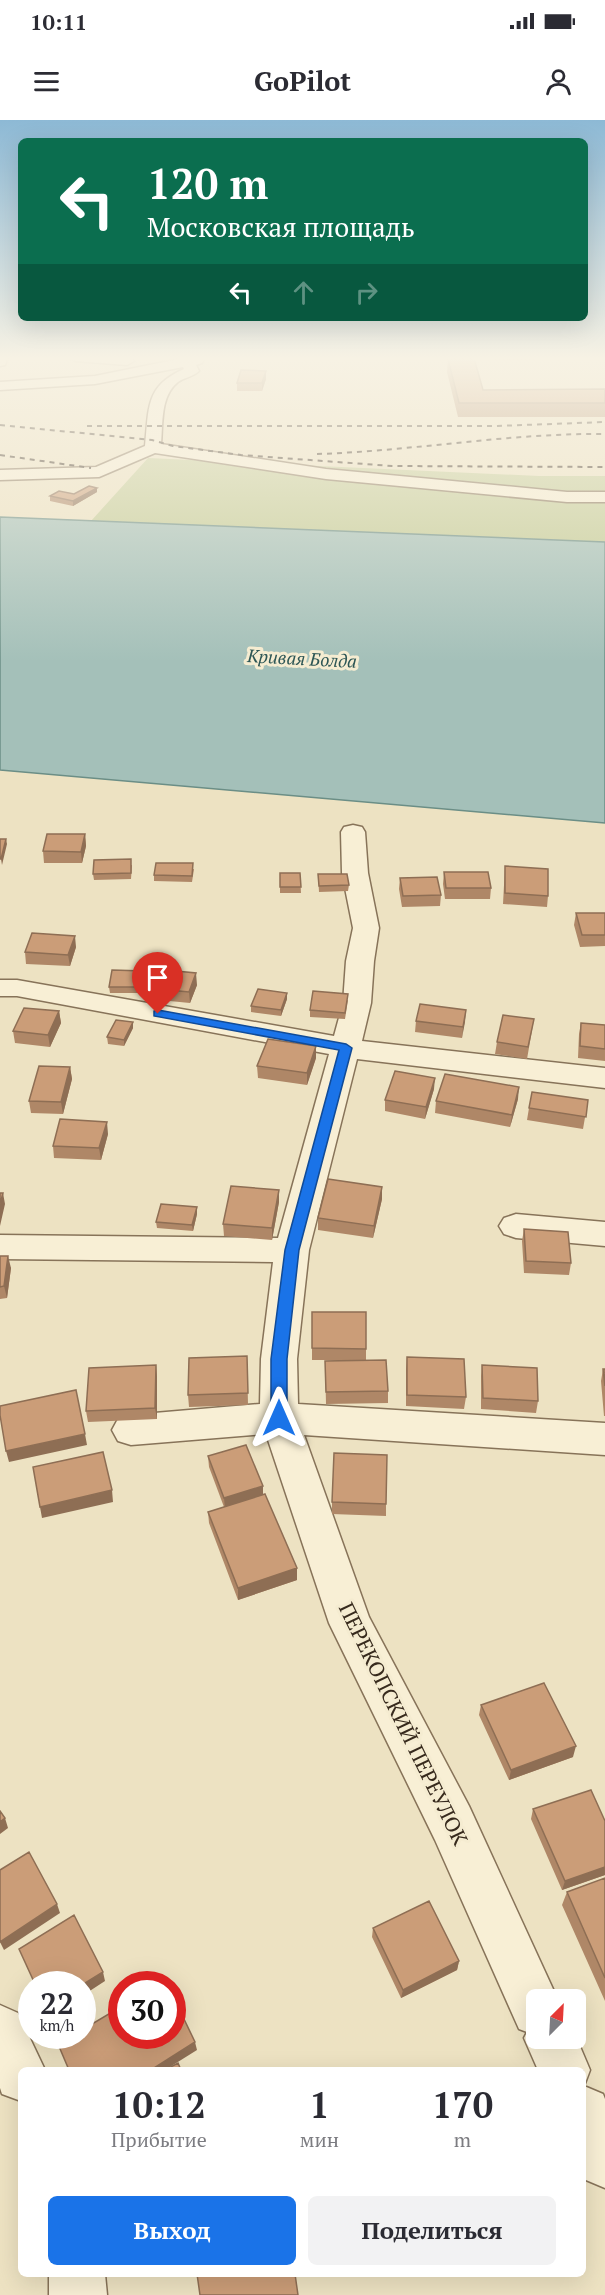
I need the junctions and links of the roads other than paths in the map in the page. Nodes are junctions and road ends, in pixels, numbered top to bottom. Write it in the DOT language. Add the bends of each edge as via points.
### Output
graph roads {
  1 [pos="129,458"];
  2 [pos="223,458"];
  3 [pos="0,475"];
  4 [pos="605,497"];
  5 [pos="353,832"];
  6 [pos="0,988"];
  7 [pos="346,1048"];
  8 [pos="605,1078"];
  9 [pos="516,1226"];
  10 [pos="605,1234"];
  11 [pos="0,1247"];
  12 [pos="292,1250"];
  13 [pos="279,1418"];
  14 [pos="130,1430"];
  15 [pos="605,1439"];
  16 [pos="527,1989"];
  17 [pos="0,2031"];
  18 [pos="555,2049"];
  19 [pos="563,2067"];
  20 [pos="18,2069"];
  21 [pos="586,2118"];
  22 [pos="605,2161"];
  23 [pos="77,2277"];
  24 [pos="78,2295"];
  1 -- 3 [label="street" via="99,472"];
  2 -- 4 [label="street" via="326,474 567,497"];
  5 -- 7 [label="street, ПЕРЕКОПСКИЙ ПЕРЕУЛОК" via="355,873 366,928 357,1002"];
  6 -- 7 [label="street"];
  7 -- 8 [label="street"];
  7 -- 12 [label="street, ПЕРЕКОПСКИЙ ПЕРЕУЛОК"];
  9 -- 10 [label="street"];
  11 -- 12 [label="street"];
  12 -- 13 [label="street, ПЕРЕКОПСКИЙ ПЕРЕУЛОК" via="279,1359"];
  13 -- 14 [label="street"];
  13 -- 15 [label="street"];
  13 -- 16 [label="street, ПЕРЕКОПСКИЙ ПЕРЕУЛОК" via="350,1623 452,1823"];
  17 -- 20 [label="street"];
  18 -- 19 [label="street"];
  21 -- 22 [label="street"];
  23 -- 24 [label="street"];
}
